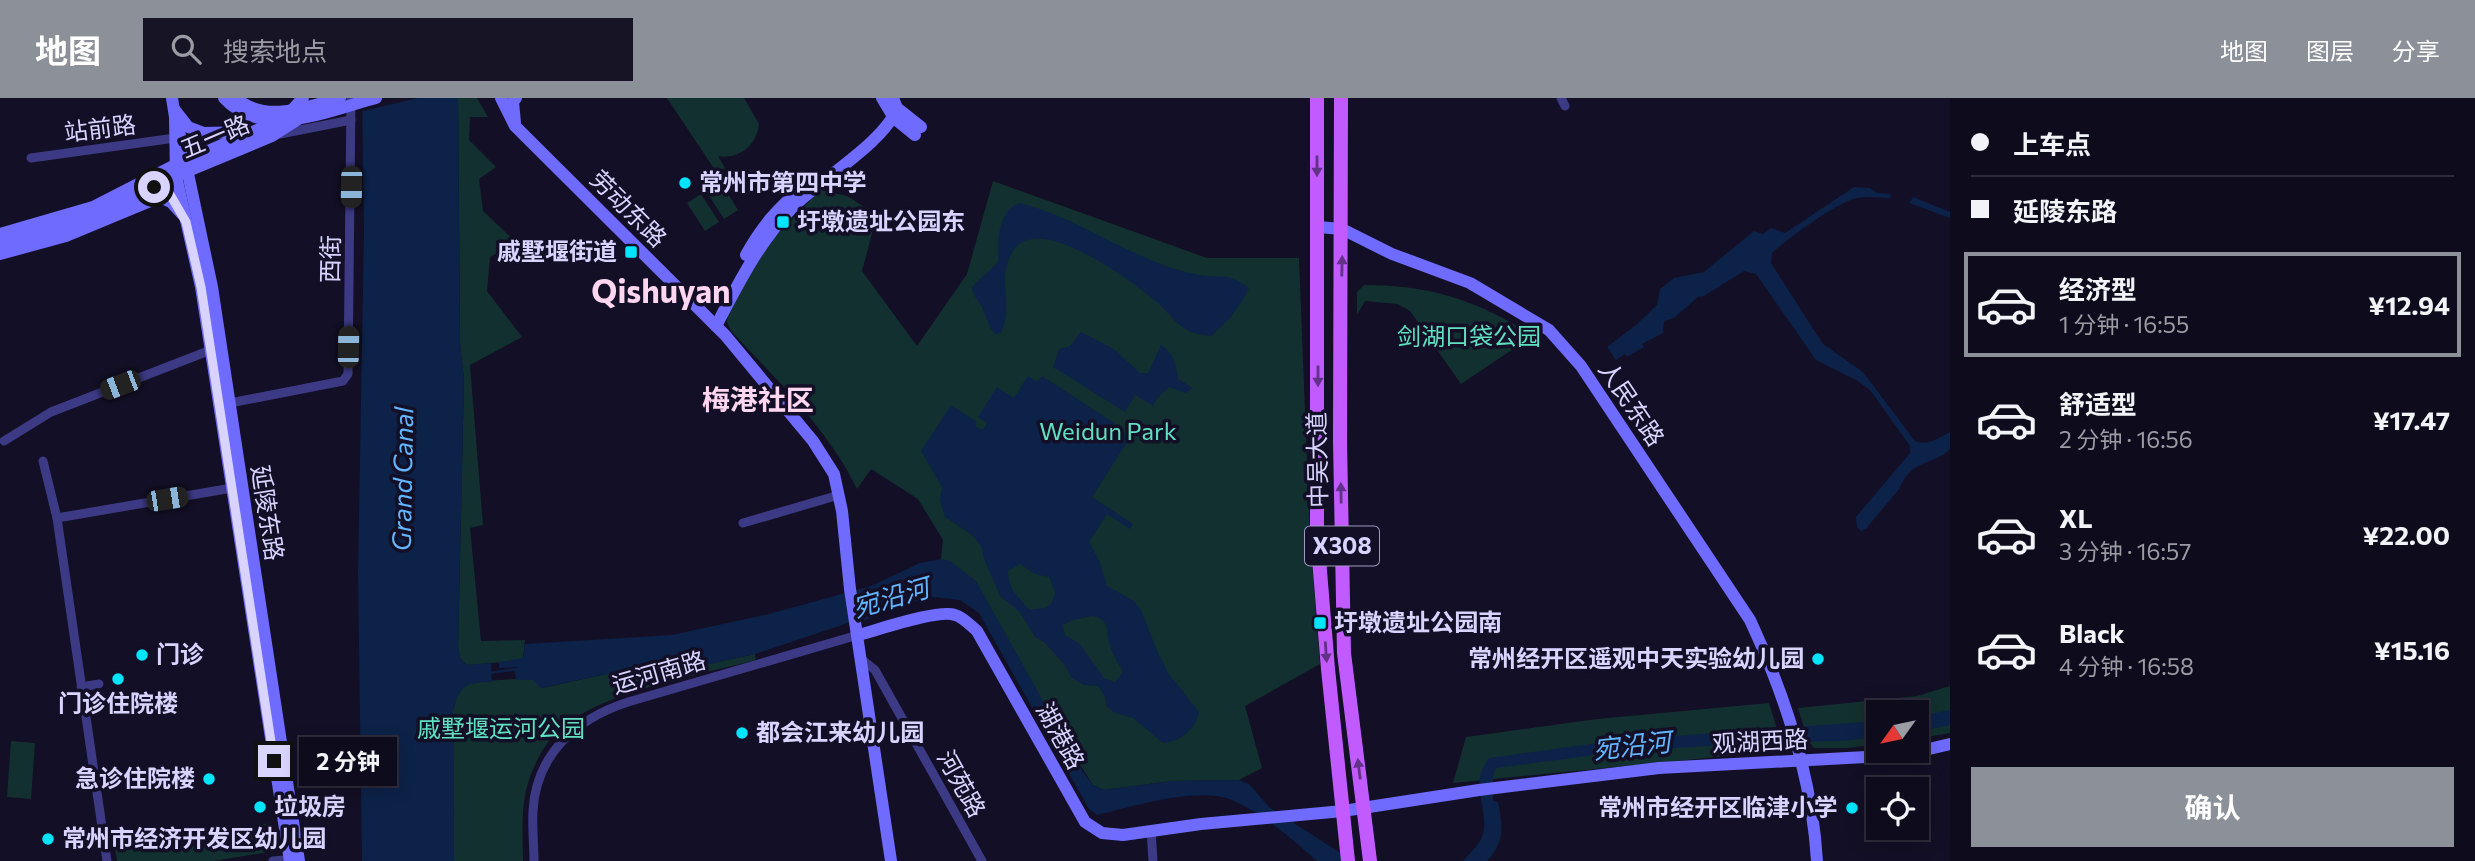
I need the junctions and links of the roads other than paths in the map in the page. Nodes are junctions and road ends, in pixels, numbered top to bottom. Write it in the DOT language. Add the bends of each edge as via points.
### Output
graph roads {
  1 [pos="224,98"];
  2 [pos="236,98"];
  3 [pos="303,98"];
  4 [pos="320,98"];
  5 [pos="340,98"];
  6 [pos="351,98"];
  7 [pos="376,98"];
  8 [pos="501,98"];
  9 [pos="516,98"];
  10 [pos="882,98"];
  11 [pos="1317,98"];
  12 [pos="1341,98"];
  13 [pos="173,108"];
  14 [pos="893,109"];
  15 [pos="351,120"];
  16 [pos="515,126"];
  17 [pos="918,131"];
  18 [pos="255,132"];
  19 [pos="272,136"];
  20 [pos="175,138"];
  21 [pos="31,158"];
  22 [pos="181,168"];
  23 [pos="154,187"];
  24 [pos="183,216"];
  25 [pos="1318,227"];
  26 [pos="1342,229"];
  27 [pos="0,234"];
  28 [pos="0,243"];
  29 [pos="0,254"];
  30 [pos="714,323"];
  31 [pos="216,348"];
  32 [pos="230,403"];
  33 [pos="4,441"];
  34 [pos="43,461"];
  35 [pos="237,487"];
  36 [pos="839,495"];
  37 [pos="57,518"];
  38 [pos="744,523"];
  39 [pos="857,629"];
  40 [pos="860,658"];
  41 [pos="99,684"];
  42 [pos="81,687"];
  43 [pos="1950,744"];
  44 [pos="1801,761"];
  45 [pos="1364,808"];
  46 [pos="1343,811"];
  47 [pos="1151,830"];
  48 [pos="1347,859"];
  49 [pos="294,860"];
  50 [pos="107,861"];
  51 [pos="273,861"];
  52 [pos="534,861"];
  53 [pos="891,861"];
  54 [pos="982,861"];
  55 [pos="1153,861"];
  56 [pos="1370,861"];
  57 [pos="1817,861"];
  1 -- 7 [label="street, bridge" via="242,113 280,121"];
  2 -- 5 [label="street, bridge" via="242,104 279,113"];
  3 -- 18 [label="street, 五一路"];
  4 -- 19 [label="street, 五一路" via="306,114"];
  6 -- 15 [label="street, 西街"];
  8 -- 16 [label="street, 劳动东路"];
  9 -- 16 [label="street"];
  10 -- 14 [label="street"];
  11 -- 25 [label="main road, 中吴大道 / X308, one-way"];
  12 -- 26 [label="main road, 中吴大道 / X308"];
  13 -- 18 [label="street" via="188,127 204,133"];
  13 -- 20 [label="street, 延陵东路"];
  13 -- 22 [label="street"];
  14 -- 17 [label="street"];
  14 -- 30 [label="street" via="878,134 814,187 769,233"];
  15 -- 19 [label="street"];
  15 -- 32 [label="street, 西街" via="346,379"];
  16 -- 30 [label="street, 劳动东路"];
  18 -- 22 [label="street, 五一路"];
  19 -- 22 [label="street, 五一路"];
  20 -- 21 [label="street, 站前路"];
  20 -- 22 [label="street, 延陵东路"];
  22 -- 23 [label="street, 五一路"];
  22 -- 24 [label="street, 延陵东路"];
  22 -- 27 [label="street, 五一路" via="93,207"];
  22 -- 31 [label="street, 延陵东路" via="212,286"];
  23 -- 24 [label="street" via="168,191"];
  23 -- 28 [label="street, 五一路" via="99,215"];
  24 -- 29 [label="street" via="164,199 152,199 66,236"];
  24 -- 31 [label="street, 延陵东路"];
  25 -- 26 [label="street, 人民东路"];
  25 -- 46 [label="main road, 中吴大道 / X308, one-way" via="1317,534"];
  26 -- 44 [label="street, 人民东路" via="1392,254 1470,283 1549,330 1581,366 1750,620"];
  45 -- 26 [label="main road, 中吴大道 / X308, one-way" via="1344,653"];
  30 -- 36 [label="street, 劳动东路" via="813,441 834,474"];
  31 -- 32 [label="street, 延陵东路"];
  31 -- 33 [label="street" via="51,412"];
  31 -- 35 [label="street, 延陵东路"];
  32 -- 35 [label="street, 延陵东路"];
  34 -- 37 [label="street"];
  35 -- 37 [label="street"];
  35 -- 49 [label="street, 延陵东路"];
  36 -- 38 [label="street"];
  36 -- 39 [label="street, 劳动东路"];
  37 -- 42 [label="street"];
  39 -- 40 [label="street, 劳动东路"];
  39 -- 47 [label="street, 湖港路" via="940,614 966,621 977,631 1085,822 1102,832 1123,835"];
  39 -- 52 [label="street, 运河南路" via="588,719 566,736 542,775 533,809"];
  40 -- 53 [label="street, 劳动东路"];
  40 -- 54 [label="street, 河苑路" via="875,670"];
  41 -- 42 [label="street"];
  42 -- 50 [label="street"];
  43 -- 44 [label="street, 观湖西路" via="1903,755"];
  44 -- 45 [label="street, 观湖西路" via="1659,768"];
  44 -- 57 [label="street, 人民东路"];
  45 -- 46 [label="street"];
  45 -- 56 [label="main road, 中吴大道 / X308"];
  46 -- 47 [label="street, 湖港路"];
  46 -- 48 [label="main road, 中吴大道 / X308"];
  47 -- 55 [label="street"];
  49 -- 51 [label="street"];
}
